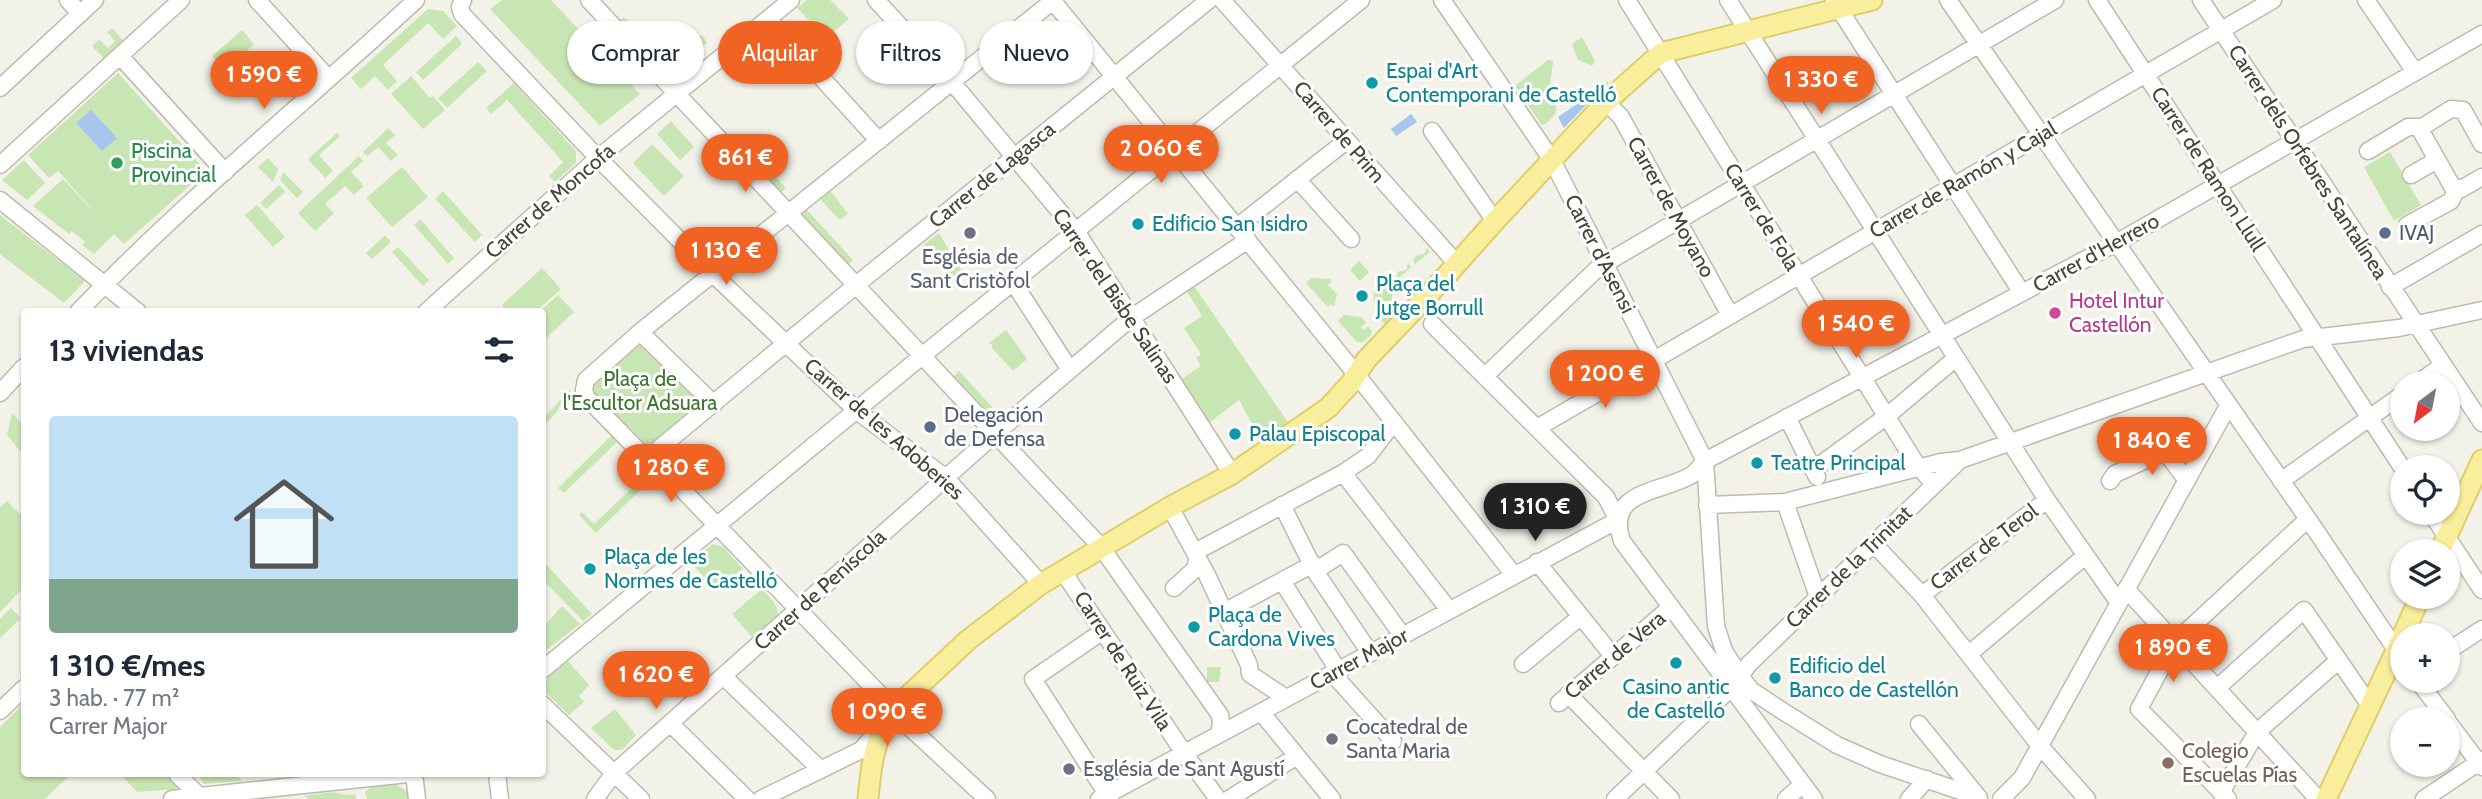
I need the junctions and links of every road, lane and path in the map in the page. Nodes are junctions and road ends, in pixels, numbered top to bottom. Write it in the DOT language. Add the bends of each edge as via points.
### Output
graph roads {
  1 [pos="68,0"];
  2 [pos="95,0"];
  3 [pos="181,0"];
  4 [pos="257,0"];
  5 [pos="589,0"];
  6 [pos="791,0"];
  7 [pos="876,0"];
  8 [pos="1053,0"];
  9 [pos="1209,0"];
  10 [pos="1222,0"];
  11 [pos="1361,0"];
  12 [pos="1442,0"];
  13 [pos="1627,0"];
  14 [pos="1728,0"];
  15 [pos="1872,0"];
  16 [pos="1948,0"];
  17 [pos="2055,0"];
  18 [pos="2097,0"];
  19 [pos="2201,0"];
  20 [pos="2273,0"];
  21 [pos="2367,0"];
  22 [pos="418,1"];
  23 [pos="462,3"];
  24 [pos="1836,4"];
  25 [pos="80,14"];
  26 [pos="768,19"];
  27 [pos="895,21"];
  28 [pos="2221,30"];
  29 [pos="1748,31"];
  30 [pos="2482,34"];
  31 [pos="1979,45"];
  32 [pos="1661,53"];
  33 [pos="120,56"];
  34 [pos="1280,66"];
  35 [pos="965,71"];
  36 [pos="2415,72"];
  37 [pos="2146,74"];
  38 [pos="1115,76"];
  39 [pos="328,78"];
  40 [pos="950,84"];
  41 [pos="954,84"];
  42 [pos="0,88"];
  43 [pos="676,93"];
  44 [pos="1894,94"];
  45 [pos="1606,102"];
  46 [pos="2422,127"];
  47 [pos="1432,131"];
  48 [pos="2041,135"];
  49 [pos="1816,139"];
  50 [pos="2481,139"];
  51 [pos="879,141"];
  52 [pos="1346,141"];
  53 [pos="2294,141"];
  54 [pos="1174,151"];
  55 [pos="2368,151"];
  56 [pos="1014,157"];
  57 [pos="598,158"];
  58 [pos="1552,160"];
  59 [pos="2437,160"];
  60 [pos="0,165"];
  61 [pos="225,172"];
  62 [pos="2411,175"];
  63 [pos="2482,177"];
  64 [pos="1297,179"];
  65 [pos="1742,183"];
  66 [pos="2219,184"];
  67 [pos="1953,186"];
  68 [pos="2457,188"];
  69 [pos="0,200"];
  70 [pos="789,214"];
  71 [pos="1495,220"];
  72 [pos="1678,221"];
  73 [pos="2407,225"];
  74 [pos="1237,227"];
  75 [pos="1076,231"];
  76 [pos="1875,231"];
  77 [pos="2482,234"];
  78 [pos="1351,239"];
  79 [pos="1248,240"];
  80 [pos="2116,243"];
  81 [pos="1605,263"];
  82 [pos="1457,264"];
  83 [pos="713,274"];
  84 [pos="1799,275"];
  85 [pos="1013,282"];
  86 [pos="105,283"];
  87 [pos="856,285"];
  88 [pos="2390,287"];
  89 [pos="2022,293"];
  90 [pos="82,308"];
  91 [pos="133,308"];
  92 [pos="430,308"];
  93 [pos="2482,310"];
  94 [pos="1730,315"];
  95 [pos="1131,318"];
  96 [pos="1432,324"];
  97 [pos="2415,325"];
  98 [pos="640,332"];
  99 [pos="1942,335"];
  100 [pos="2318,338"];
  101 [pos="786,343"];
  102 [pos="923,357"];
  103 [pos="1956,358"];
  104 [pos="1654,359"];
  105 [pos="2443,365"];
  106 [pos="21,370"];
  107 [pos="1070,370"];
  108 [pos="2435,371"];
  109 [pos="2205,373"];
  110 [pos="1356,374"];
  111 [pos="1485,376"];
  112 [pos="1863,377"];
  113 [pos="0,393"];
  114 [pos="2390,403"];
  115 [pos="714,404"];
  116 [pos="2228,406"];
  117 [pos="857,411"];
  118 [pos="1887,416"];
  119 [pos="1787,417"];
  120 [pos="2370,418"];
  121 [pos="1394,422"];
  122 [pos="2482,424"];
  123 [pos="1537,428"];
  124 [pos="995,434"];
  125 [pos="2010,443"];
  126 [pos="2394,455"];
  127 [pos="650,456"];
  128 [pos="1960,460"];
  129 [pos="2482,460"];
  130 [pos="1705,461"];
  131 [pos="1919,467"];
  132 [pos="1813,470"];
  133 [pos="1343,473"];
  134 [pos="1231,474"];
  135 [pos="946,478"];
  136 [pos="2110,481"];
  137 [pos="2187,481"];
  138 [pos="2281,481"];
  139 [pos="1934,485"];
  140 [pos="1824,492"];
  141 [pos="2047,500"];
  142 [pos="1785,502"];
  143 [pos="1282,505"];
  144 [pos="1707,505"];
  145 [pos="1170,507"];
  146 [pos="2308,519"];
  147 [pos="1618,520"];
  148 [pos="717,526"];
  149 [pos="2445,539"];
  150 [pos="1874,543"];
  151 [pos="1101,547"];
  152 [pos="1196,555"];
  153 [pos="2085,556"];
  154 [pos="1537,562"];
  155 [pos="2460,564"];
  156 [pos="1314,567"];
  157 [pos="1062,570"];
  158 [pos="1514,575"];
  159 [pos="1282,581"];
  160 [pos="1041,584"];
  161 [pos="1174,588"];
  162 [pos="2482,590"];
  163 [pos="1922,595"];
  164 [pos="2123,596"];
  165 [pos="1818,597"];
  166 [pos="1671,607"];
  167 [pos="798,609"];
  168 [pos="1449,610"];
  169 [pos="1224,612"];
  170 [pos="1580,617"];
  171 [pos="2482,629"];
  172 [pos="2390,630"];
  173 [pos="1103,631"];
  174 [pos="1402,635"];
  175 [pos="2175,642"];
  176 [pos="2460,643"];
  177 [pos="1370,653"];
  178 [pos="1969,654"];
  179 [pos="1614,656"];
  180 [pos="2339,660"];
  181 [pos="1523,664"];
  182 [pos="2390,666"];
  183 [pos="546,667"];
  184 [pos="1335,671"];
  185 [pos="723,676"];
  186 [pos="1736,682"];
  187 [pos="2217,688"];
  188 [pos="21,691"];
  189 [pos="1286,698"];
  190 [pos="2370,704"];
  191 [pos="546,708"];
  192 [pos="0,711"];
  193 [pos="1261,712"];
  194 [pos="891,714"];
  195 [pos="670,723"];
  196 [pos="1919,724"];
  197 [pos="2257,732"];
  198 [pos="1219,733"];
  199 [pos="2460,736"];
  200 [pos="1393,741"];
  201 [pos="2040,746"];
  202 [pos="1184,753"];
  203 [pos="1297,756"];
  204 [pos="2481,763"];
  205 [pos="821,770"];
  206 [pos="1644,771"];
  207 [pos="614,773"];
  208 [pos="180,777"];
  209 [pos="380,777"];
  210 [pos="414,777"];
  211 [pos="497,777"];
  212 [pos="1927,779"];
  213 [pos="1803,784"];
  214 [pos="199,796"];
  215 [pos="2225,796"];
  216 [pos="1106,798"];
  217 [pos="1977,798"];
  218 [pos="172,799"];
  219 [pos="416,799"];
  220 [pos="500,799"];
  221 [pos="594,799"];
  222 [pos="641,799"];
  223 [pos="747,799"];
  224 [pos="761,799"];
  225 [pos="868,799"];
  226 [pos="987,799"];
  227 [pos="1218,799"];
  228 [pos="1228,799"];
  229 [pos="1332,799"];
  230 [pos="1615,799"];
  231 [pos="1671,799"];
  232 [pos="1786,799"];
  233 [pos="1814,799"];
  234 [pos="1909,799"];
  235 [pos="2001,799"];
  236 [pos="2087,799"];
  237 [pos="2318,799"];
  238 [pos="2326,799"];
  239 [pos="2424,799"];
  1 -- 25 [label="street"];
  2 -- 25 [label="street"];
  3 -- 33 [label="street"];
  4 -- 39 [label="street"];
  5 -- 43 [label="street"];
  6 -- 26 [label="street, Carrer de Moncofa"];
  7 -- 27 [label="street, Carrer del Bisbe Salinas"];
  8 -- 35 [label="street"];
  8 -- 38 [label="street"];
  9 -- 38 [label="street, Carrer de Lagasca"];
  10 -- 34 [label="street, Carrer de Prim"];
  11 -- 34 [label="street"];
  12 -- 58 [label="street, Carrer d'Asensi"];
  13 -- 32 [label="street, Carrer de Fola"];
  14 -- 29 [label="street"];
  15 -- 24 [label="main road"];
  16 -- 31 [label="street"];
  17 -- 31 [label="street"];
  18 -- 37 [label="street, Carrer de Ramon Llull"];
  19 -- 28 [label="street, Carrer dels Orfebres Santalínea"];
  20 -- 28 [label="street, Carrer de Ramón y Cajal"];
  21 -- 36 [label="street"];
  22 -- 39 [label="street"];
  23 -- 57 [label="street, Carrer de les Adoberies" via="462,14"];
  24 -- 29 [label="main road"];
  24 -- 44 [label="street"];
  25 -- 42 [label="street"];
  26 -- 43 [label="street, Carrer de Moncofa"];
  26 -- 51 [label="street"];
  28 -- 37 [label="street, Carrer de Ramón y Cajal"];
  28 -- 53 [label="street, Carrer dels Orfebres Santalínea"];
  29 -- 32 [label="main road"];
  29 -- 49 [label="street"];
  30 -- 36 [label="street, Carrer d'Herrero"];
  31 -- 44 [label="street"];
  31 -- 48 [label="street"];
  32 -- 45 [label="main road"];
  32 -- 65 [label="street, Carrer de Fola"];
  33 -- 60 [label="street"];
  33 -- 61 [label="street"];
  34 -- 52 [label="street, Carrer de Prim"];
  34 -- 54 [label="street"];
  36 -- 53 [label="street, Carrer d'Herrero"];
  37 -- 48 [label="street, Carrer de Ramón y Cajal"];
  37 -- 66 [label="street, Carrer de Ramon Llull"];
  38 -- 54 [label="street"];
  38 -- 56 [label="street, Carrer de Lagasca"];
  39 -- 61 [label="street"];
  40 -- 51 [label="street"];
  41 -- 56 [label="street, Carrer del Bisbe Salinas"];
  43 -- 57 [label="street, Carrer de Moncofa"];
  43 -- 70 [label="street"];
  44 -- 49 [label="street"];
  44 -- 67 [label="street"];
  45 -- 58 [label="main road"];
  45 -- 72 [label="street, Carrer de Moyano" via="1621,117"];
  46 -- 50 [label="street" via="2458,108"];
  46 -- 55 [label="street" via="2408,127"];
  46 -- 59 [label="street"];
  47 -- 71 [label="street"];
  48 -- 67 [label="street, Carrer de Ramón y Cajal"];
  48 -- 80 [label="street"];
  49 -- 65 [label="street"];
  49 -- 76 [label="street"];
  51 -- 70 [label="street"];
  52 -- 64 [label="street"];
  52 -- 82 [label="street, Carrer de Prim"];
  53 -- 66 [label="street, Carrer d'Herrero"];
  53 -- 88 [label="street, Carrer dels Orfebres Santalínea"];
  54 -- 74 [label="street"];
  54 -- 75 [label="street"];
  56 -- 75 [label="street, Carrer del Bisbe Salinas"];
  56 -- 87 [label="street, Carrer de Lagasca"];
  57 -- 83 [label="street, Carrer de les Adoberies"];
  57 -- 92 [label="street, Carrer de Moncofa"];
  58 -- 71 [label="main road"];
  58 -- 81 [label="street, Carrer d'Asensi"];
  59 -- 62 [label="street"];
  59 -- 68 [label="street"];
  61 -- 86 [label="street"];
  63 -- 68 [label="street"];
  64 -- 74 [label="street"];
  64 -- 78 [label="street"];
  65 -- 72 [label="street"];
  65 -- 84 [label="street, Carrer de Fola"];
  66 -- 80 [label="street, Carrer d'Herrero"];
  66 -- 100 [label="street, Carrer de Ramon Llull"];
  67 -- 76 [label="street, Carrer de Ramón y Cajal"];
  67 -- 89 [label="street"];
  68 -- 73 [label="street" via="2451,201"];
  69 -- 86 [label="street"];
  70 -- 83 [label="street"];
  70 -- 87 [label="street"];
  71 -- 82 [label="main road"];
  72 -- 81 [label="street"];
  72 -- 94 [label="street, Carrer de Moyano"];
  74 -- 79 [label="street"];
  75 -- 85 [label="street"];
  75 -- 95 [label="street, Carrer del Bisbe Salinas"];
  76 -- 84 [label="street, Carrer de Ramón y Cajal"];
  76 -- 99 [label="street"];
  77 -- 88 [label="street"];
  79 -- 95 [label="street, Carrer de Peníscola"];
  79 -- 110 [label="street"];
  80 -- 89 [label="street, Carrer d'Herrero"];
  80 -- 109 [label="street"];
  81 -- 104 [label="street, Carrer d'Asensi"];
  81 -- 111 [label="street"];
  82 -- 110 [label="main road"];
  83 -- 98 [label="street"];
  83 -- 101 [label="street, Carrer de les Adoberies"];
  84 -- 94 [label="street, Carrer de Ramón y Cajal"];
  84 -- 112 [label="street, Carrer de Fola"];
  85 -- 102 [label="street"];
  85 -- 107 [label="street"];
  86 -- 90 [label="street"];
  86 -- 91 [label="street"];
  87 -- 101 [label="street, Carrer de Lagasca"];
  87 -- 102 [label="street"];
  88 -- 97 [label="street, Carrer dels Orfebres Santalínea"];
  89 -- 99 [label="street, Carrer d'Herrero"];
  93 -- 97 [label="street, Carrer de la Trinitat"];
  94 -- 104 [label="street, Carrer de Ramón y Cajal"];
  95 -- 107 [label="street, Carrer de Peníscola"];
  95 -- 134 [label="street, Carrer del Bisbe Salinas"];
  96 -- 111 [label="street"];
  97 -- 100 [label="street, Carrer de la Trinitat"];
  97 -- 105 [label="street, Carrer dels Orfebres Santalínea"];
  98 -- 115 [label="street"];
  98 -- 127 [label="street" via="586,380 584,390 639,451"];
  99 -- 103 [label="street"];
  99 -- 112 [label="street, Carrer d'Herrero"];
  100 -- 109 [label="street, Carrer de la Trinitat"];
  100 -- 120 [label="street, Carrer de Ramon Llull"];
  101 -- 115 [label="street, Carrer de Lagasca"];
  101 -- 117 [label="street, Carrer de les Adoberies"];
  102 -- 117 [label="street"];
  102 -- 124 [label="street"];
  103 -- 118 [label="street"];
  103 -- 125 [label="street"];
  104 -- 123 [label="street, Carrer de Ramón y Cajal"];
  104 -- 130 [label="street, Carrer d'Asensi"];
  105 -- 108 [label="street"];
  105 -- 122 [label="street, Carrer dels Orfebres Santalínea"];
  106 -- 113 [label="street"];
  107 -- 124 [label="street, Carrer de Peníscola"];
  109 -- 116 [label="street"];
  109 -- 125 [label="street, Carrer de la Trinitat"];
  110 -- 121 [label="street"];
  110 -- 134 [label="main road" via="1328,408"];
  111 -- 123 [label="street"];
  112 -- 118 [label="street, Carrer de Fola"];
  112 -- 119 [label="street, Carrer d'Herrero"];
  114 -- 120 [label="street"];
  115 -- 127 [label="street"];
  116 -- 137 [label="street"];
  116 -- 138 [label="street"];
  117 -- 135 [label="street, Carrer de les Adoberies"];
  117 -- 148 [label="street"];
  118 -- 131 [label="street, Carrer de Fola"];
  118 -- 132 [label="street"];
  119 -- 130 [label="street, Carrer d'Herrero"];
  119 -- 132 [label="street"];
  120 -- 126 [label="street, Carrer de Ramon Llull"];
  120 -- 138 [label="street"];
  121 -- 133 [label="street" via="1368,456"];
  121 -- 158 [label="street"];
  123 -- 147 [label="street" via="1606,497"];
  124 -- 135 [label="street, Carrer de Peníscola"];
  124 -- 151 [label="street"];
  125 -- 128 [label="street, Carrer de la Trinitat"];
  125 -- 141 [label="street"];
  127 -- 148 [label="street"];
  128 -- 131 [label="street, Carrer de la Trinitat"];
  128 -- 139 [label="street, Carrer de la Trinitat"];
  129 -- 149 [label="main road"];
  130 -- 144 [label="street"];
  130 -- 147 [label="street, Carrer d'Herrero" via="1692,476 1638,495"];
  131 -- 139 [label="street, Carrer de Fola"];
  131 -- 140 [label="street, Carrer de la Trinitat"];
  132 -- 140 [label="street"];
  133 -- 143 [label="street"];
  133 -- 168 [label="street"];
  134 -- 145 [label="main road"];
  135 -- 160 [label="street, Carrer de les Adoberies"];
  135 -- 167 [label="street, Carrer de Peníscola"];
  136 -- 137 [label="street" via="2115,474 2165,451"];
  137 -- 164 [label="street"];
  138 -- 146 [label="street"];
  139 -- 150 [label="street, Carrer de la Trinitat"];
  140 -- 142 [label="street, Carrer de la Trinitat"];
  141 -- 153 [label="street"];
  141 -- 163 [label="street, Carrer de Terol"];
  142 -- 144 [label="street, Carrer de la Trinitat"];
  142 -- 165 [label="street"];
  143 -- 152 [label="street"];
  143 -- 156 [label="street"];
  144 -- 186 [label="street" via="1716,626"];
  145 -- 151 [label="main road"];
  145 -- 152 [label="street"];
  146 -- 172 [label="street"];
  146 -- 175 [label="street"];
  147 -- 154 [label="street, Carrer Major"];
  147 -- 166 [label="street" via="1622,541"];
  148 -- 167 [label="street"];
  148 -- 183 [label="street"];
  150 -- 163 [label="street"];
  150 -- 165 [label="street, Carrer de la Trinitat"];
  151 -- 157 [label="main road"];
  151 -- 198 [label="street" via="1220,715"];
  152 -- 161 [label="street" via="1195,569"];
  152 -- 169 [label="street"];
  153 -- 164 [label="street"];
  153 -- 178 [label="street"];
  154 -- 158 [label="street, Carrer Major"];
  154 -- 170 [label="street"];
  155 -- 162 [label="street"];
  156 -- 159 [label="street"];
  156 -- 174 [label="street" via="1343,552"];
  156 -- 177 [label="street"];
  157 -- 160 [label="main road"];
  157 -- 173 [label="street, Carrer de Ruiz Vila"];
  158 -- 168 [label="street, Carrer Major"];
  159 -- 169 [label="street"];
  159 -- 184 [label="street"];
  160 -- 194 [label="main road" via="968,640"];
  163 -- 178 [label="street"];
  164 -- 175 [label="street"];
  164 -- 201 [label="street"];
  165 -- 186 [label="street, Carrer de la Trinitat"];
  166 -- 179 [label="street, Carrer de Vera"];
  166 -- 186 [label="street"];
  167 -- 185 [label="street, Carrer de Peníscola"];
  167 -- 194 [label="street"];
  168 -- 174 [label="street, Carrer Major"];
  169 -- 189 [label="street" via="1250,674"];
  170 -- 179 [label="street"];
  170 -- 181 [label="street"];
  171 -- 176 [label="street"];
  173 -- 202 [label="street, Carrer de Ruiz Vila"];
  173 -- 216 [label="street" via="1033,679"];
  174 -- 177 [label="street, Carrer Major"];
  175 -- 187 [label="street"];
  175 -- 215 [label="street" via="2139,709"];
  177 -- 184 [label="street, Carrer Major"];
  178 -- 201 [label="street"];
  179 -- 206 [label="street, Carrer de Vera" via="1564,699"];
  180 -- 187 [label="street" via="2304,610"];
  180 -- 190 [label="street"];
  180 -- 197 [label="street"];
  182 -- 190 [label="main road"];
  184 -- 189 [label="street, Carrer Major"];
  184 -- 200 [label="street"];
  185 -- 195 [label="street, Carrer de Peníscola"];
  185 -- 205 [label="street"];
  186 -- 206 [label="street, Carrer de la Trinitat"];
  186 -- 212 [label="street" via="1837,745"];
  186 -- 213 [label="street" via="1759,728"];
  187 -- 197 [label="street"];
  188 -- 192 [label="street"];
  189 -- 193 [label="street, Carrer Major"];
  190 -- 238 [label="main road"];
  191 -- 207 [label="street"];
  193 -- 198 [label="street, Carrer Major"];
  193 -- 203 [label="street"];
  194 -- 205 [label="street" via="861,750"];
  194 -- 225 [label="main road" via="873,752"];
  194 -- 226 [label="street"];
  195 -- 207 [label="street, Carrer de Peníscola"];
  195 -- 223 [label="street"];
  196 -- 217 [label="street"];
  197 -- 215 [label="street"];
  197 -- 237 [label="street"];
  198 -- 202 [label="street, Carrer Major"];
  199 -- 204 [label="street"];
  201 -- 235 [label="street" via="2022,778"];
  201 -- 236 [label="street"];
  202 -- 216 [label="street, Carrer Major"];
  202 -- 227 [label="street, Carrer de Ruiz Vila"];
  203 -- 228 [label="street"];
  203 -- 229 [label="street"];
  204 -- 239 [label="street"];
  205 -- 224 [label="street"];
  206 -- 230 [label="street, Carrer de la Trinitat"];
  206 -- 231 [label="street"];
  207 -- 221 [label="street, Carrer de Peníscola"];
  207 -- 222 [label="street"];
  208 -- 214 [label="street"];
  209 -- 214 [label="street"];
  210 -- 219 [label="street"];
  211 -- 220 [label="street"];
  212 -- 217 [label="street"];
  212 -- 234 [label="street"];
  213 -- 232 [label="street"];
  213 -- 233 [label="street"];
  214 -- 218 [label="street"];
}
